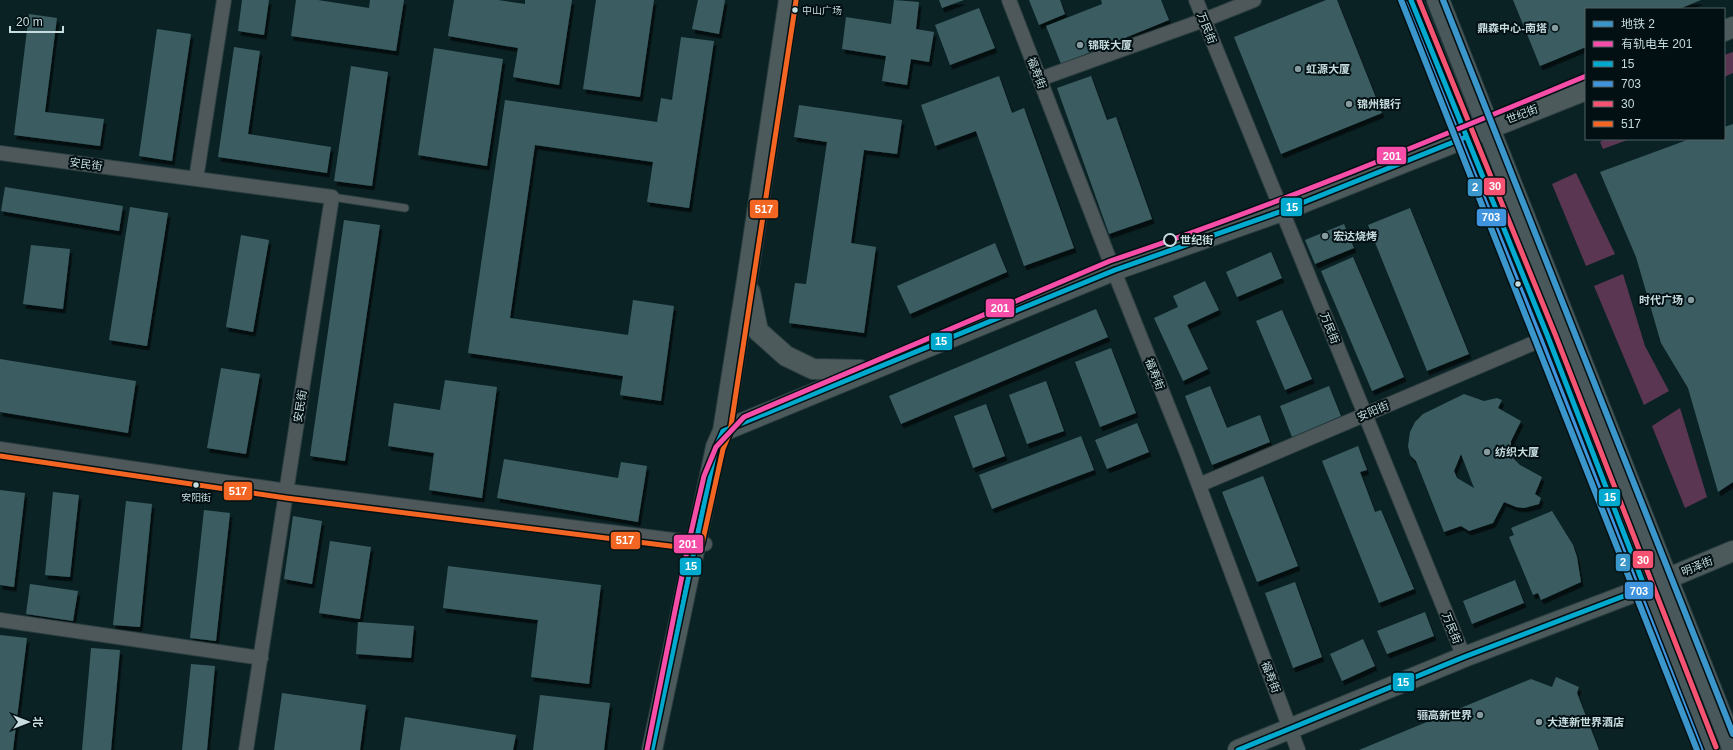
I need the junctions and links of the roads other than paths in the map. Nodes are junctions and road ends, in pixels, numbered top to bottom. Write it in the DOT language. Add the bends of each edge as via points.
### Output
graph roads {
  1 [pos="224,0"];
  2 [pos="788,0"];
  3 [pos="1009,0"];
  4 [pos="1196,0"];
  5 [pos="1254,0"];
  6 [pos="1411,0"];
  7 [pos="1438,0"];
  8 [pos="1204,20"];
  9 [pos="1040,79"];
  10 [pos="1580,95"];
  11 [pos="1488,128"];
  12 [pos="1466,136"];
  13 [pos="0,153"];
  14 [pos="196,179"];
  15 [pos="332,198"];
  16 [pos="405,208"];
  17 [pos="1282,211"];
  18 [pos="1115,270"];
  19 [pos="747,280"];
  20 [pos="1548,337"];
  21 [pos="868,370"];
  22 [pos="1365,414"];
  23 [pos="723,431"];
  24 [pos="0,449"];
  25 [pos="1199,485"];
  26 [pos="287,491"];
  27 [pos="700,543"];
  28 [pos="1733,551"];
  29 [pos="1666,578"];
  30 [pos="1645,588"];
  31 [pos="0,620"];
  32 [pos="1464,657"];
  33 [pos="260,658"];
  34 [pos="1290,729"];
  35 [pos="1733,747"];
  36 [pos="246,750"];
  37 [pos="652,750"];
  38 [pos="1238,750"];
  39 [pos="1298,750"];
  40 [pos="1709,750"];
  1 -- 14 [label="street"];
  2 -- 19 [label="main road"];
  3 -- 9 [label="street, 福寿街"];
  4 -- 8 [label="street, 万民街"];
  5 -- 8 [label="street"];
  6 -- 12 [label="main road"];
  7 -- 11 [label="main road"];
  8 -- 9 [label="street"];
  8 -- 17 [label="street, 万民街"];
  9 -- 18 [label="street, 福寿街"];
  10 -- 11 [label="main road, 世纪街"];
  11 -- 12 [label="main road, 世纪街"];
  11 -- 29 [label="main road"];
  12 -- 17 [label="main road, 世纪街"];
  12 -- 20 [label="main road"];
  13 -- 14 [label="street, 安民街"];
  14 -- 15 [label="street, 安民街"];
  15 -- 16 [label="lane"];
  15 -- 26 [label="street, 安民街"];
  17 -- 18 [label="main road, 世纪街"];
  17 -- 22 [label="street, 万民街"];
  18 -- 21 [label="main road, 世纪街"];
  18 -- 25 [label="street, 福寿街"];
  19 -- 21 [label="main road" via="758,331 786,356 813,369"];
  19 -- 23 [label="main road"];
  20 -- 22 [label="street, 安阳街"];
  20 -- 30 [label="main road"];
  21 -- 23 [label="main road, 世纪街"];
  22 -- 25 [label="street, 安阳街"];
  22 -- 32 [label="street, 万民街"];
  23 -- 27 [label="main road" via="716,447"];
  24 -- 26 [label="street"];
  25 -- 34 [label="street, 福寿街"];
  26 -- 27 [label="street"];
  26 -- 33 [label="street, 安民街"];
  27 -- 37 [label="main road"];
  28 -- 29 [label="main road, 明泽街"];
  29 -- 30 [label="main road, 明泽街"];
  29 -- 35 [label="main road"];
  30 -- 32 [label="main road, 明泽街"];
  30 -- 40 [label="main road"];
  31 -- 33 [label="street"];
  32 -- 34 [label="main road, 明泽街"];
  33 -- 36 [label="street, 安民街"];
  34 -- 38 [label="main road, 明泽街"];
  34 -- 39 [label="street, 福寿街"];
}
